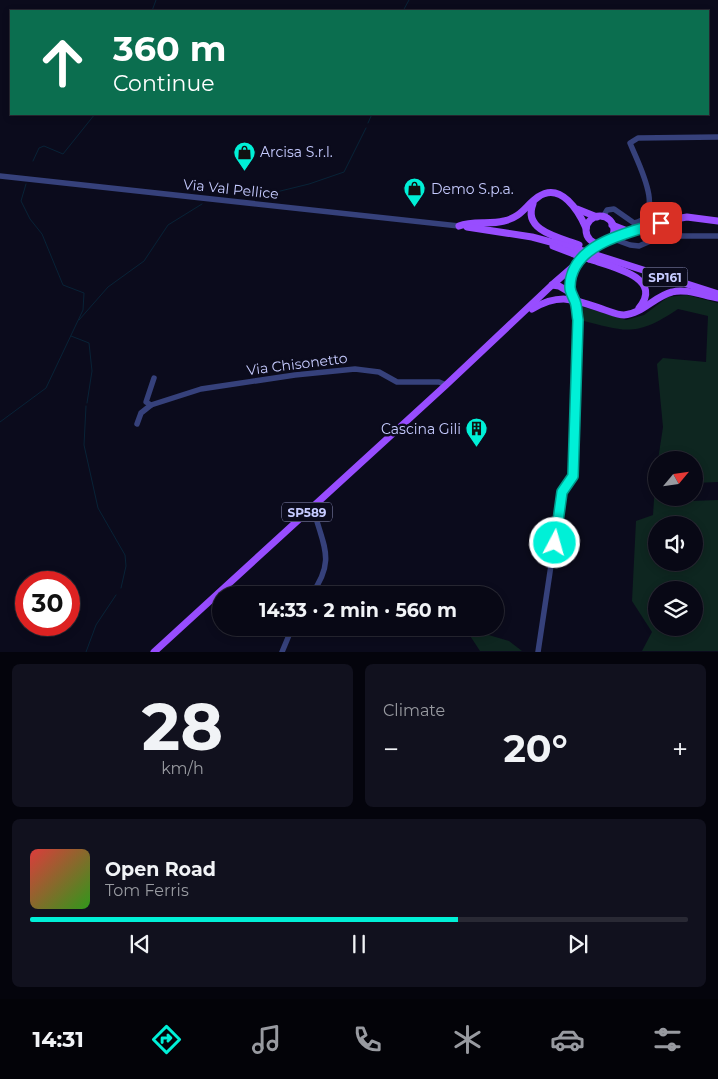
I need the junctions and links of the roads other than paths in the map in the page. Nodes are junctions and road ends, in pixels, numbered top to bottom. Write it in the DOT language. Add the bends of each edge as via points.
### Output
graph roads {
  1 [pos="718,137"];
  2 [pos="0,176"];
  3 [pos="534,201"];
  4 [pos="577,209"];
  5 [pos="600,217"];
  6 [pos="718,221"];
  7 [pos="612,225"];
  8 [pos="459,226"];
  9 [pos="586,228"];
  10 [pos="630,232"];
  11 [pos="718,236"];
  12 [pos="588,237"];
  13 [pos="611,238"];
  14 [pos="599,244"];
  15 [pos="577,249"];
  16 [pos="591,255"];
  17 [pos="576,266"];
  18 [pos="552,285"];
  19 [pos="718,294"];
  20 [pos="573,296"];
  21 [pos="560,298"];
  22 [pos="718,298"];
  23 [pos="637,311"];
  24 [pos="508,328"];
  25 [pos="154,378"];
  26 [pos="446,385"];
  27 [pos="151,405"];
  28 [pos="137,424"];
  29 [pos="313,506"];
  30 [pos="317,586"];
  31 [pos="289,636"];
  32 [pos="154,652"];
  33 [pos="282,652"];
  34 [pos="538,652"];
  1 -- 5 [label="street" via="638,138 630,143 648,192 650,210 646,218 634,224 614,209 607,210"];
  2 -- 8 [label="street, Via Val Pellice / SP161"];
  3 -- 4 [label="main road" via="539,196 559,195"];
  3 -- 8 [label="main road" via="518,216 505,221"];
  3 -- 15 [label="main road" via="531,218 536,226"];
  4 -- 5 [label="main road"];
  4 -- 9 [label="main road"];
  5 -- 7 [label="main road"];
  5 -- 9 [label="main road" via="590,221"];
  6 -- 10 [label="main road" via="687,217"];
  7 -- 10 [label="main road"];
  7 -- 13 [label="main road"];
  8 -- 15 [label="main road, SP161" via="532,236"];
  9 -- 12 [label="main road"];
  10 -- 13 [label="main road"];
  11 -- 13 [label="street" via="662,236 639,246"];
  12 -- 14 [label="main road"];
  12 -- 16 [label="main road"];
  13 -- 14 [label="main road, SP589"];
  14 -- 16 [label="main road, SP589"];
  15 -- 16 [label="main road, SP161, bridge"];
  16 -- 17 [label="main road, SP589"];
  16 -- 19 [label="main road, SP161"];
  16 -- 23 [label="main road" via="637,277 645,296"];
  17 -- 18 [label="main road, SP589"];
  17 -- 20 [label="main road" via="571,276"];
  18 -- 20 [label="main road"];
  18 -- 21 [label="main road"];
  18 -- 24 [label="main road, SP589"];
  20 -- 21 [label="main road, SP589"];
  20 -- 23 [label="main road, SP589" via="621,315"];
  20 -- 34 [label="street" via="578,320 573,476 562,492"];
  21 -- 24 [label="main road, SP589" via="530,310"];
  22 -- 23 [label="main road, SP589" via="679,290 663,295"];
  24 -- 26 [label="main road, SP589"];
  25 -- 27 [label="street" via="146,402"];
  26 -- 27 [label="street, Via Chisonetto" via="439,382 397,382 379,372 355,369 201,389"];
  26 -- 29 [label="main road, SP589"];
  27 -- 28 [label="street" via="141,413"];
  29 -- 30 [label="street" via="326,558"];
  29 -- 32 [label="main road, SP589"];
  31 -- 33 [label="street"];
}
